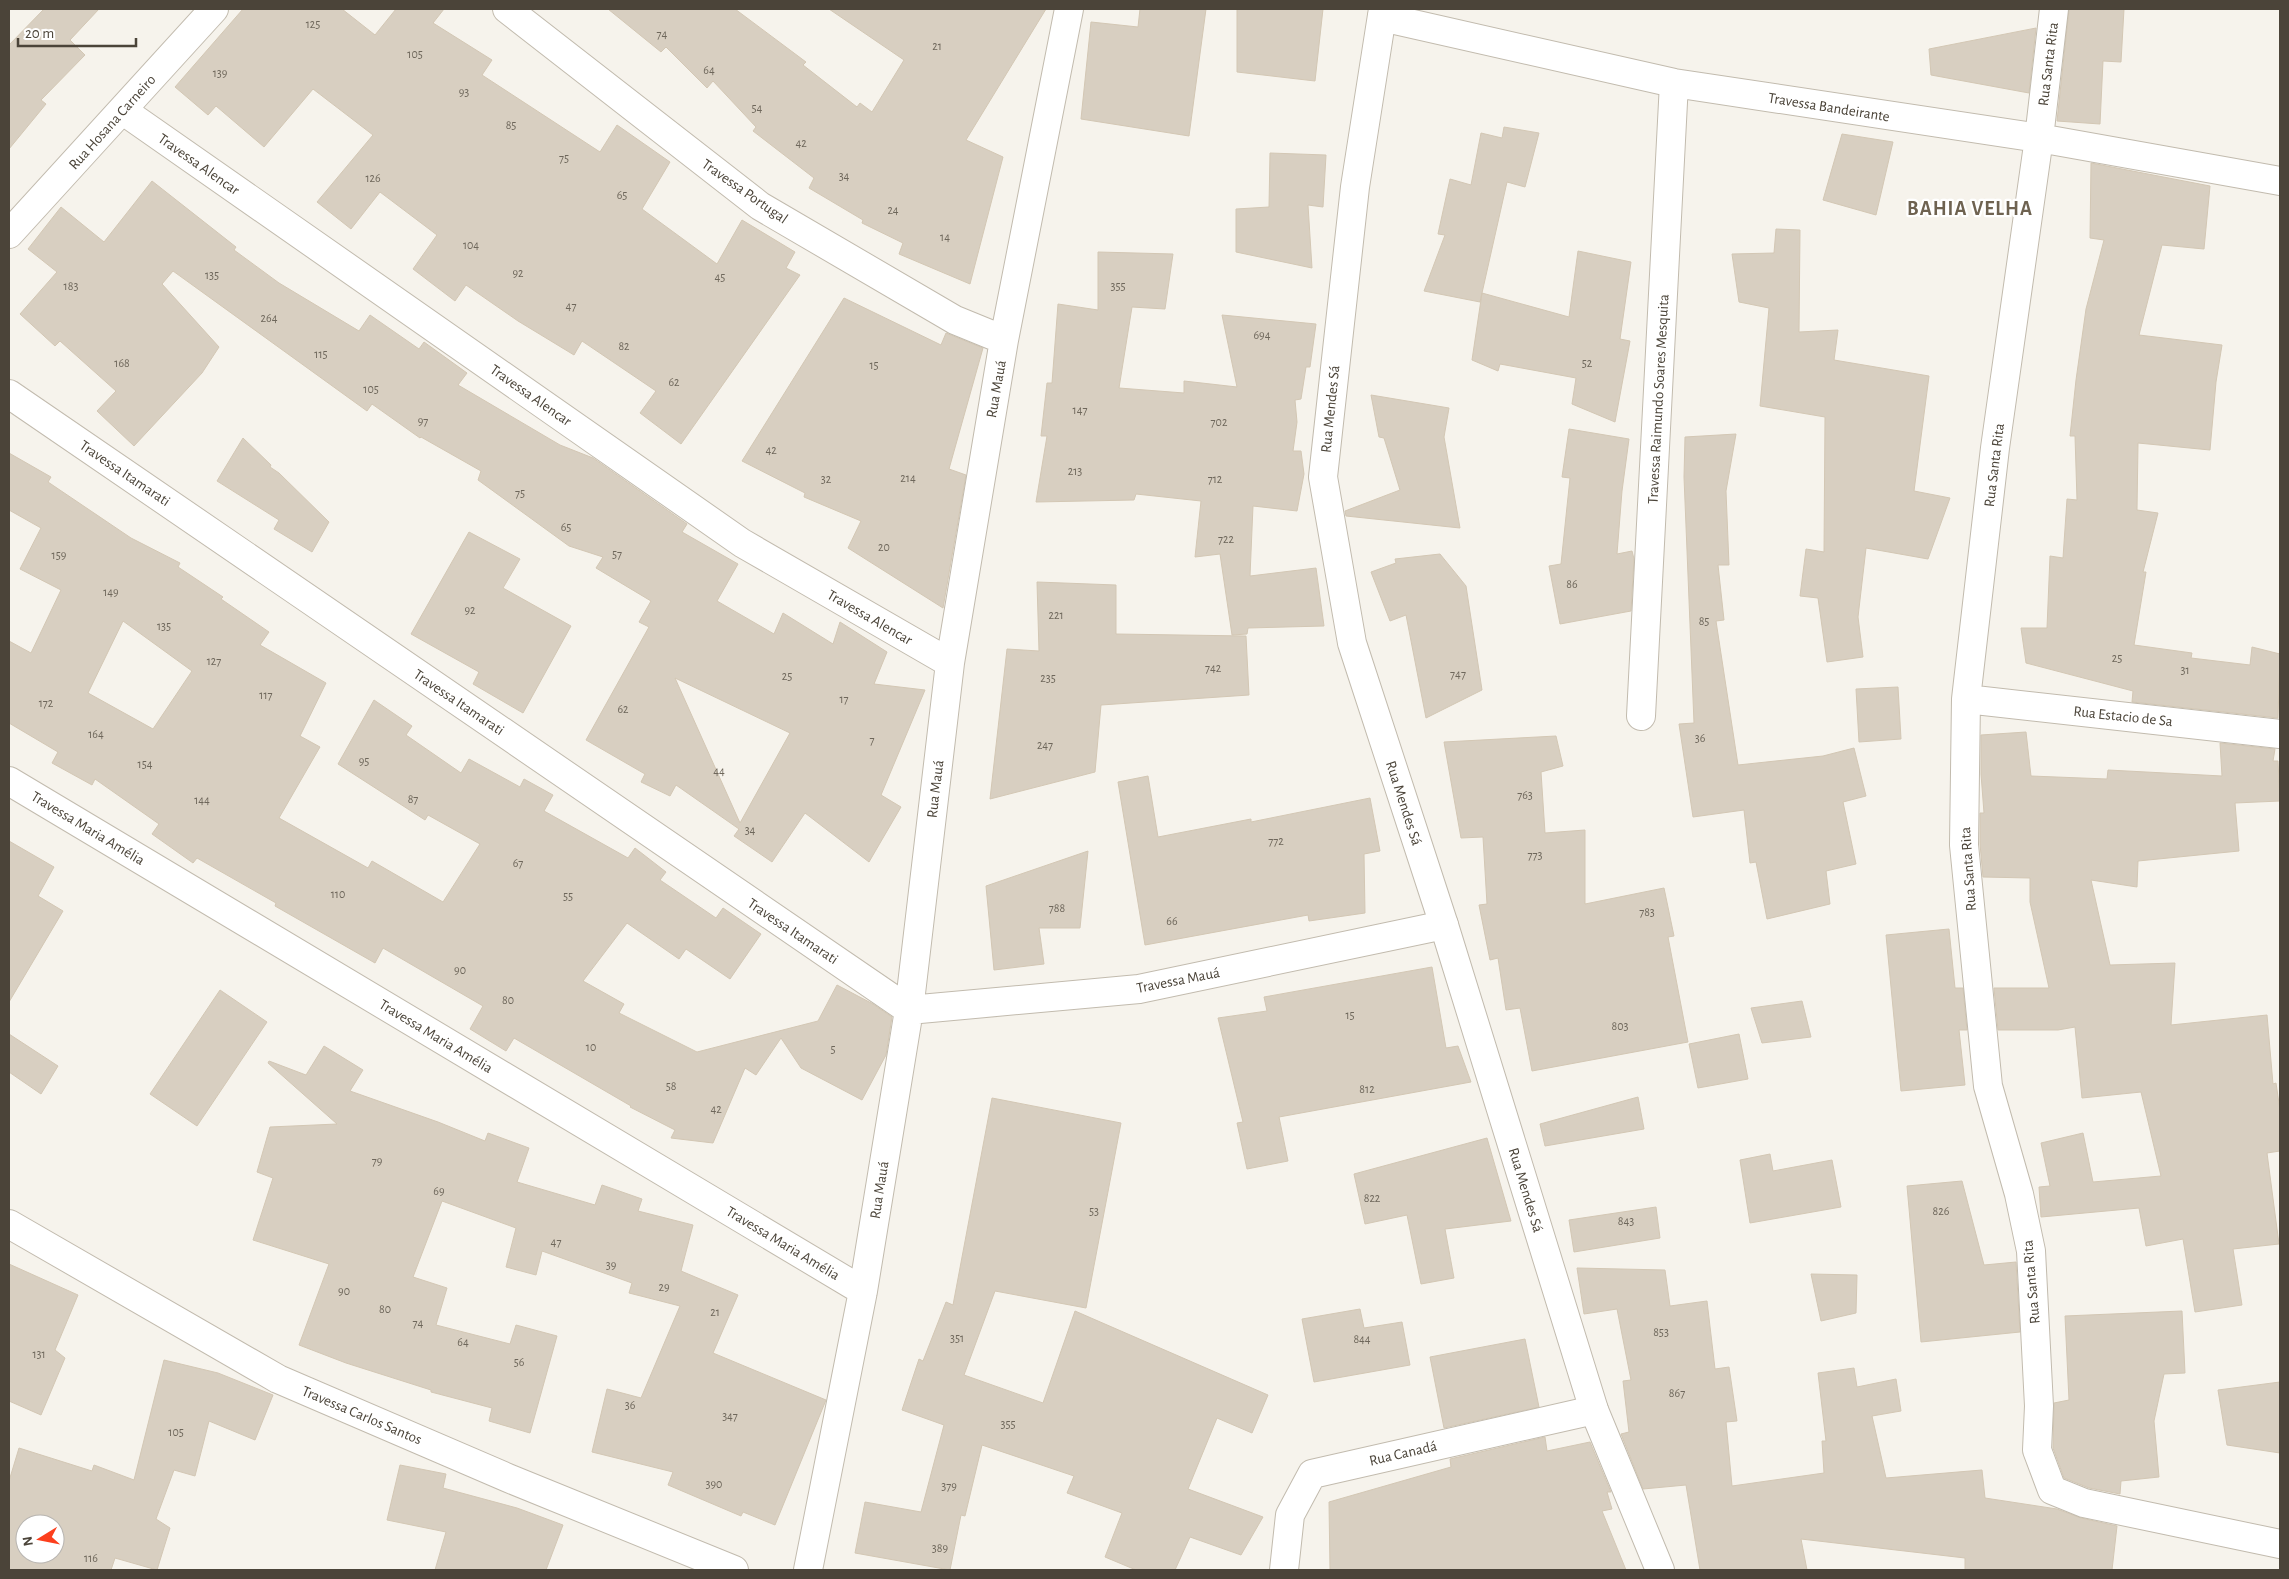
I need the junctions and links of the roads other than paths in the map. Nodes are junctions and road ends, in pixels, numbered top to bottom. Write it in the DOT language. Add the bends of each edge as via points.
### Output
graph roads {
  1 [pos="214,9"];
  2 [pos="507,9"];
  3 [pos="1069,9"];
  4 [pos="2054,9"];
  5 [pos="1382,13"];
  6 [pos="1674,83"];
  7 [pos="122,110"];
  8 [pos="2039,138"];
  9 [pos="2280,180"];
  10 [pos="9,234"];
  11 [pos="1004,340"];
  12 [pos="9,394"];
  13 [pos="950,664"];
  14 [pos="1966,699"];
  15 [pos="1641,716"];
  16 [pos="2277,733"];
  17 [pos="9,781"];
  18 [pos="1444,925"];
  19 [pos="909,1010"];
  20 [pos="9,1224"];
  21 [pos="863,1290"];
  22 [pos="1594,1410"];
  23 [pos="2280,1544"];
  24 [pos="734,1570"];
  25 [pos="808,1570"];
  26 [pos="1284,1570"];
  27 [pos="1660,1570"];
  1 -- 7 [label="street, Rua Hosana Carneiro"];
  2 -- 11 [label="street, Travessa Portugal" via="760,206 954,320"];
  3 -- 11 [label="street, Rua Mauá"];
  4 -- 8 [label="street, Rua Santa Rita"];
  5 -- 6 [label="street, Travessa Bandeirante"];
  5 -- 18 [label="street, Rua Mendes Sá" via="1355,187 1323,478 1352,643"];
  6 -- 8 [label="street, Travessa Bandeirante"];
  6 -- 15 [label="street, Travessa Raimundo Soares Mesquita"];
  7 -- 10 [label="street, Rua Hosana Carneiro"];
  7 -- 13 [label="street, Travessa Alencar" via="742,542"];
  8 -- 9 [label="street, Travessa Bandeirante"];
  8 -- 14 [label="street, Rua Santa Rita" via="1995,448"];
  11 -- 13 [label="street, Rua Mauá"];
  12 -- 19 [label="street, Travessa Itamarati"];
  13 -- 19 [label="street, Rua Mauá"];
  14 -- 16 [label="street, Rua Estacio de Sa"];
  14 -- 23 [label="street, Rua Santa Rita" via="1964,845 1988,1086 2019,1194 2031,1251 2039,1406 2037,1450 2052,1490 2084,1503"];
  17 -- 21 [label="street, Travessa Maria Amélia"];
  18 -- 19 [label="street, Travessa Mauá" via="1140,989"];
  18 -- 22 [label="street, Rua Mendes Sá"];
  19 -- 21 [label="street, Rua Mauá"];
  20 -- 24 [label="street, Travessa Carlos Santos" via="278,1378 508,1478"];
  21 -- 25 [label="street, Rua Mauá"];
  22 -- 26 [label="street, Rua Canadá" via="1312,1474 1290,1515"];
  22 -- 27 [label="street, Rua Mendes Sá"];
}
